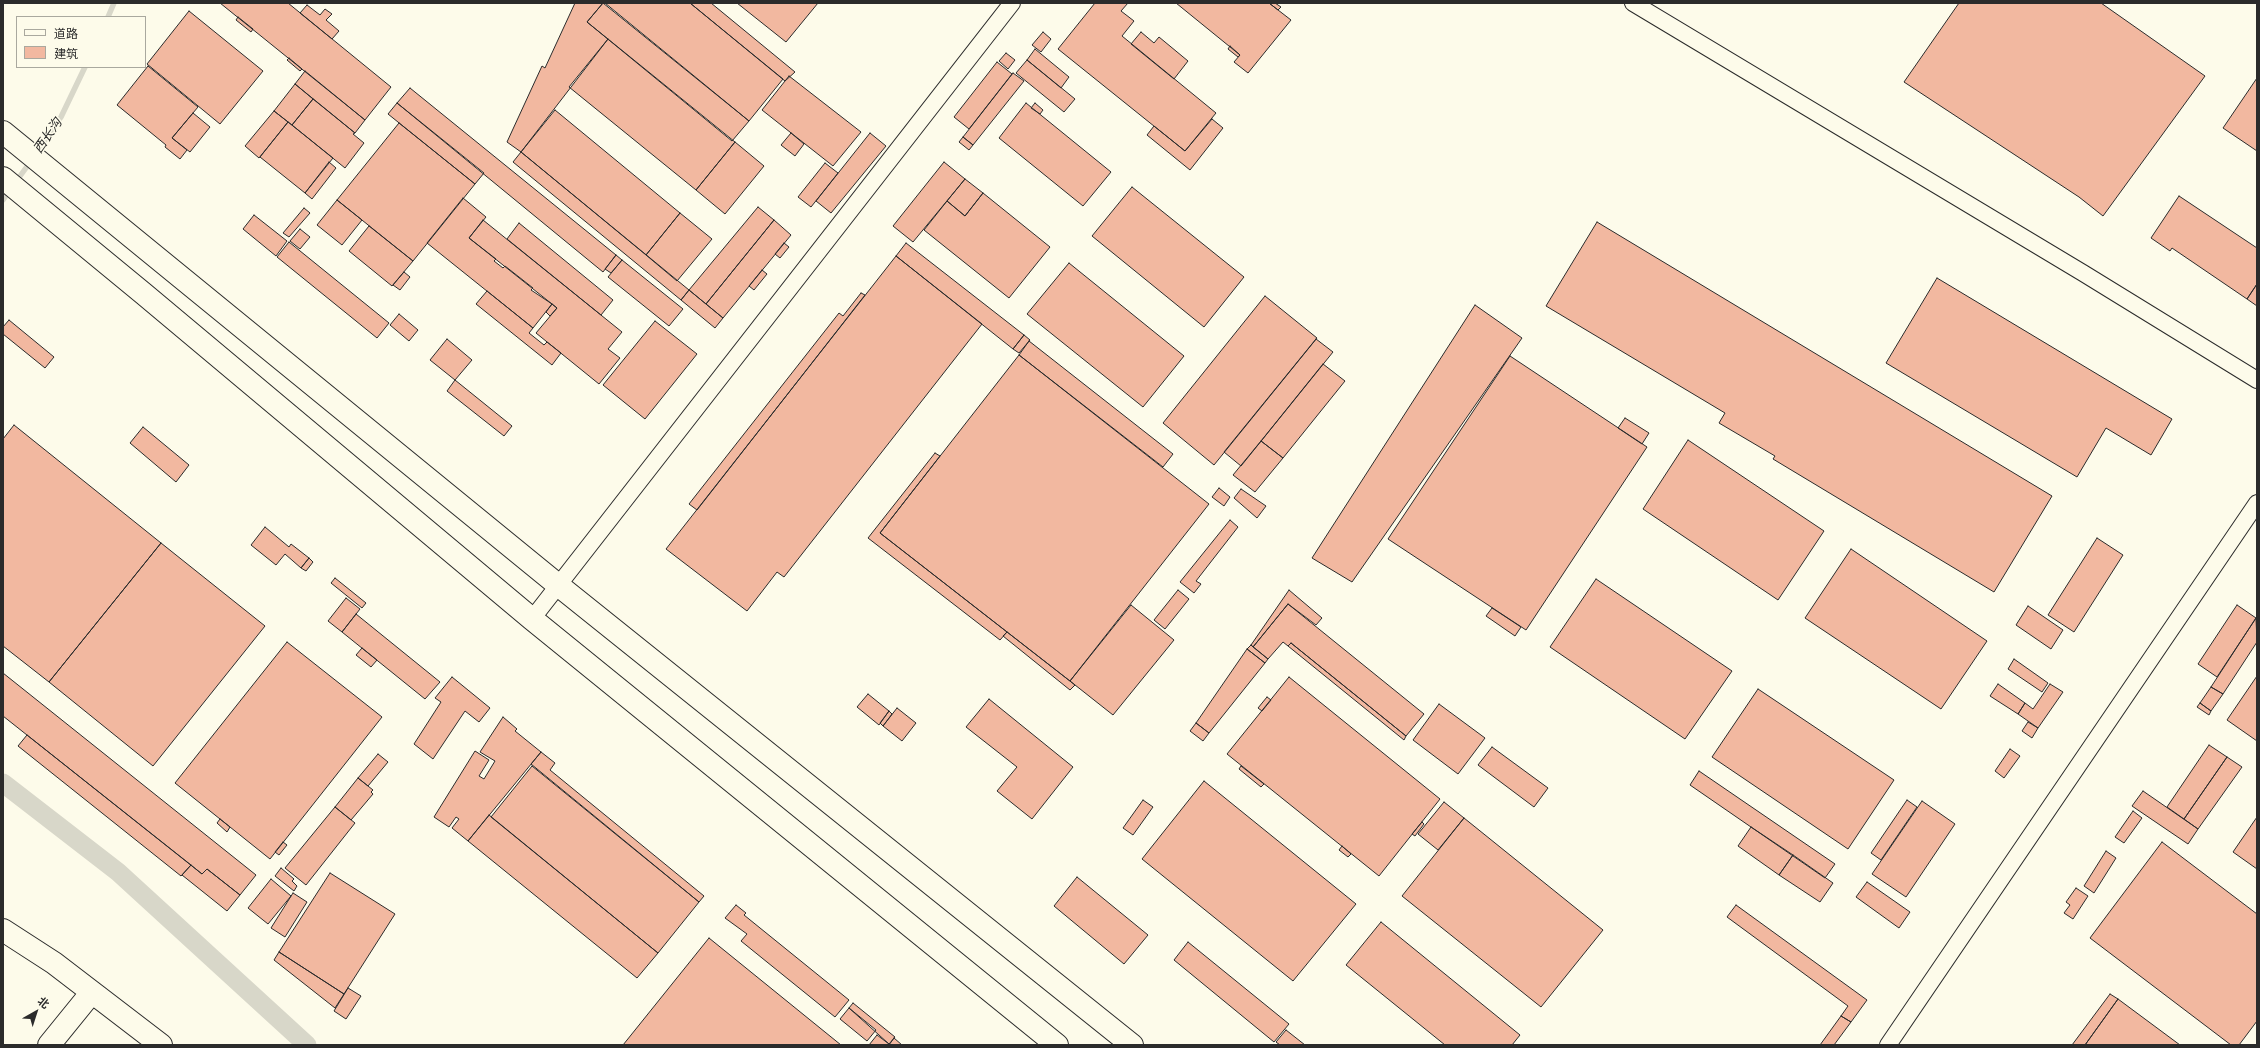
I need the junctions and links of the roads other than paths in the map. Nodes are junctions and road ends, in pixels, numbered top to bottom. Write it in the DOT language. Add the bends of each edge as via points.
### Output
graph roads {
  1 [pos="1012,3"];
  2 [pos="1633,3"];
  3 [pos="3,132"];
  4 [pos="3,178"];
  5 [pos="2257,380"];
  6 [pos="2257,503"];
  7 [pos="558,586"];
  8 [pos="532,619"];
  9 [pos="3,930"];
  10 [pos="92,992"];
  11 [pos="49,1045"];
  12 [pos="161,1045"];
  13 [pos="1058,1045"];
  14 [pos="1132,1045"];
  15 [pos="1888,1045"];
  1 -- 7 [label="street"];
  2 -- 5 [label="street"];
  3 -- 7 [label="street"];
  4 -- 8 [label="street"];
  6 -- 15 [label="street"];
  7 -- 8 [label="street"];
  7 -- 14 [label="street"];
  8 -- 13 [label="street"];
  9 -- 10 [label="street" via="54,963"];
  10 -- 11 [label="street"];
  10 -- 12 [label="street"];
}
